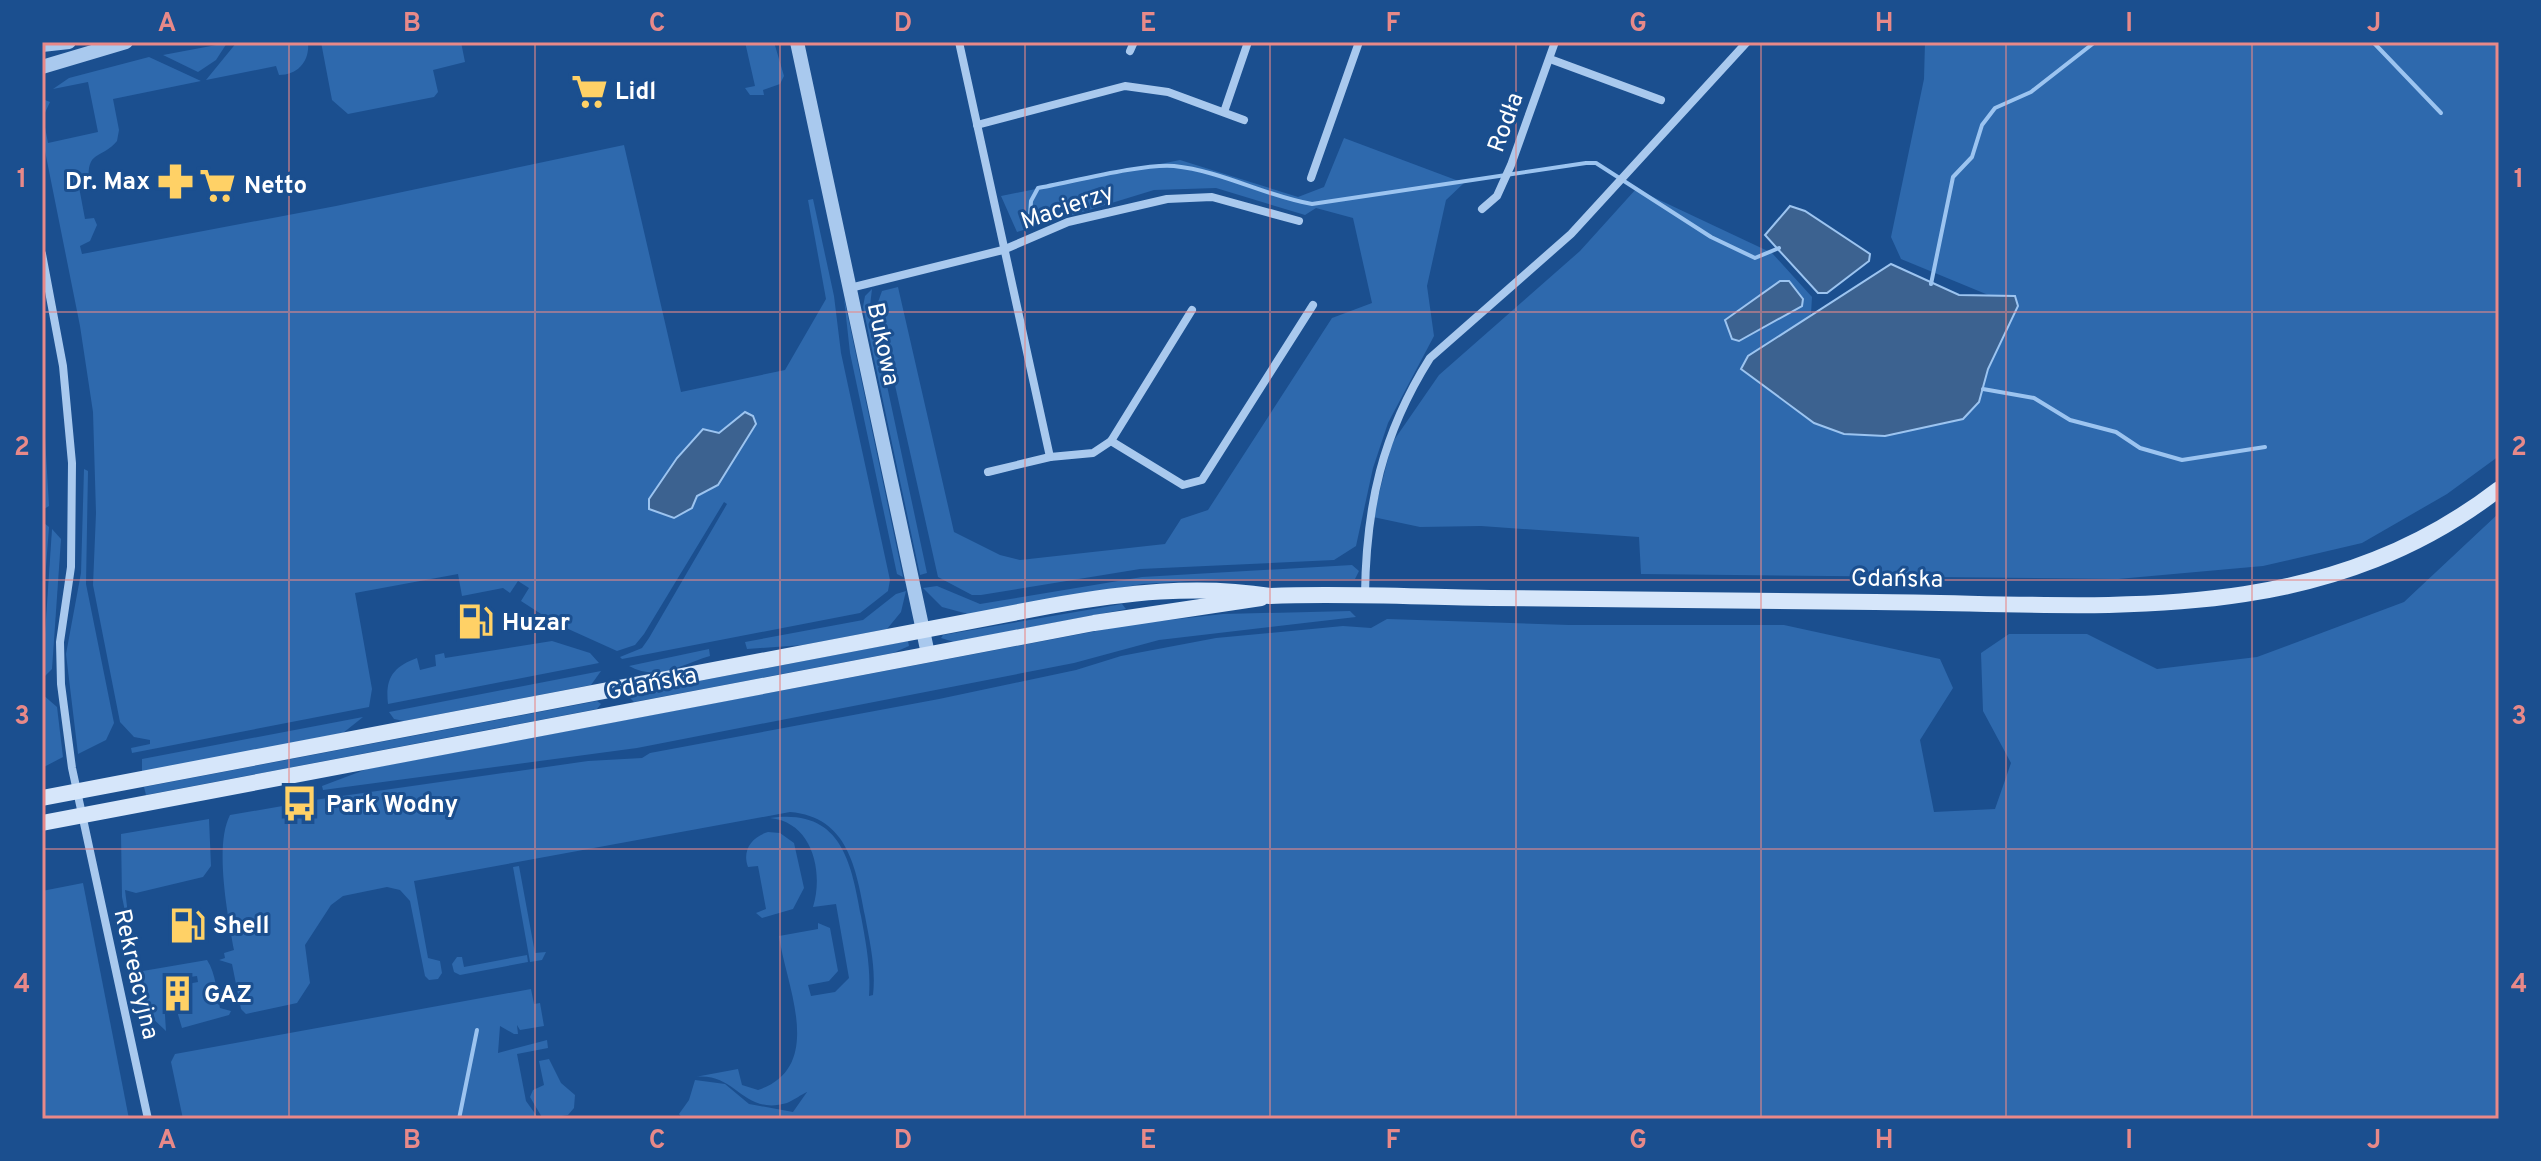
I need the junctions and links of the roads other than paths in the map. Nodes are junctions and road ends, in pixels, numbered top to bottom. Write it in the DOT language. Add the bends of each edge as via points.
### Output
graph roads {
  1 [pos="69,42"];
  2 [pos="126,42"];
  3 [pos="797,42"];
  4 [pos="959,42"];
  5 [pos="1248,42"];
  6 [pos="1359,42"];
  7 [pos="1555,42"];
  8 [pos="1747,42"];
  9 [pos="42,45"];
  10 [pos="1550,59"];
  11 [pos="42,67"];
  12 [pos="1661,100"];
  13 [pos="1224,112"];
  14 [pos="1244,120"];
  15 [pos="977,125"];
  16 [pos="1311,178"];
  17 [pos="1482,209"];
  18 [pos="1299,221"];
  19 [pos="1003,250"];
  20 [pos="42,254"];
  21 [pos="850,288"];
  22 [pos="1313,305"];
  23 [pos="1192,310"];
  24 [pos="1111,441"];
  25 [pos="1050,457"];
  26 [pos="988,472"];
  27 [pos="2499,489"];
  28 [pos="1270,596"];
  29 [pos="1365,596"];
  30 [pos="923,630"];
  31 [pos="928,654"];
  32 [pos="77,792"];
  33 [pos="42,798"];
  34 [pos="83,815"];
  35 [pos="42,823"];
  36 [pos="148,1119"];
  1 -- 9 [label="street"];
  2 -- 11 [label="street"];
  3 -- 21 [label="street, Bukowa"];
  4 -- 15 [label="street"];
  5 -- 13 [label="street"];
  6 -- 16 [label="street"];
  7 -- 10 [label="street, Rodła"];
  8 -- 29 [label="street" via="1571,234 1430,358 1379,469 1367,524"];
  10 -- 12 [label="street"];
  10 -- 17 [label="street, Rodła" via="1497,196"];
  13 -- 14 [label="street"];
  13 -- 15 [label="street" via="1155,89 1125,86"];
  15 -- 19 [label="street"];
  18 -- 19 [label="street, Macierzy" via="1212,197 1167,199 1068,222"];
  19 -- 21 [label="street, Macierzy"];
  19 -- 25 [label="street"];
  20 -- 32 [label="street, Rekreacyjna" via="63,366 72,463 71,567 59,662"];
  21 -- 30 [label="street, Bukowa"];
  22 -- 24 [label="street" via="1202,480 1183,485"];
  23 -- 24 [label="street"];
  24 -- 25 [label="street" via="1093,453"];
  25 -- 26 [label="street"];
  27 -- 29 [label="main road, Gdańska" via="2431,533 2363,566 2286,589 2209,601"];
  28 -- 29 [label="main road, Gdańska"];
  28 -- 30 [label="main road, Gdańska" via="1224,588 1151,592"];
  28 -- 31 [label="main road, Gdańska"];
  30 -- 31 [label="street, Bukowa"];
  30 -- 32 [label="main road, Gdańska"];
  31 -- 34 [label="main road, Gdańska"];
  32 -- 33 [label="main road, Gdańska"];
  32 -- 34 [label="street, Rekreacyjna"];
  34 -- 35 [label="main road, Gdańska"];
  34 -- 36 [label="street, Rekreacyjna"];
}
